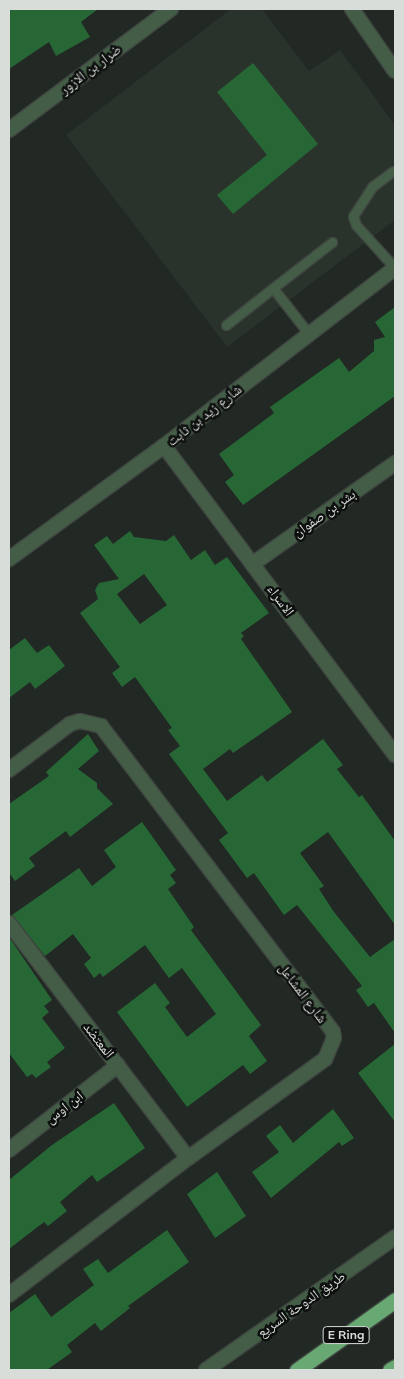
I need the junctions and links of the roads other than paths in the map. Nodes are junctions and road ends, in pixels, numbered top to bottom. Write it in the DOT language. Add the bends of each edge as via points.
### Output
graph roads {
  1 [pos="171,9"];
  2 [pos="352,9"];
  3 [pos="395,71"];
  4 [pos="9,130"];
  5 [pos="393,171"];
  6 [pos="332,242"];
  7 [pos="395,268"];
  8 [pos="273,288"];
  9 [pos="226,325"];
  10 [pos="310,334"];
  11 [pos="164,446"];
  12 [pos="395,463"];
  13 [pos="9,559"];
  14 [pos="254,563"];
  15 [pos="395,755"];
  16 [pos="9,770"];
  17 [pos="9,923"];
  18 [pos="118,1065"];
  19 [pos="9,1150"];
  20 [pos="188,1158"];
  21 [pos="395,1237"];
  22 [pos="9,1295"];
  23 [pos="395,1300"];
  24 [pos="395,1367"];
  25 [pos="206,1370"];
  26 [pos="297,1370"];
  27 [pos="390,1370"];
  1 -- 4 [label="street, ضرار بن الازور"];
  2 -- 3 [label="street"];
  5 -- 7 [label="lane" via="372,187 353,216 356,225"];
  6 -- 8 [label="lane"];
  7 -- 10 [label="street, شارع زيد بن ثابت"];
  8 -- 9 [label="lane"];
  8 -- 10 [label="lane"];
  10 -- 11 [label="street, شارع زيد بن ثابت"];
  11 -- 13 [label="street, شارع زيد بن ثابت"];
  11 -- 14 [label="street, الاسراء"];
  12 -- 14 [label="street, بشر بن صفوان"];
  14 -- 15 [label="street, الاسراء"];
  16 -- 20 [label="street, شارع المشاعل" via="70,724 80,721 101,726 333,1032 333,1044 325,1059"];
  17 -- 18 [label="street, المعتضد"];
  18 -- 19 [label="street, ابن اوس"];
  18 -- 20 [label="street, المعتضد"];
  20 -- 22 [label="street, شارع المشاعل"];
  21 -- 25 [label="street, طريق الدوحة السريع"];
  23 -- 26 [label="highway, E Ring"];
  24 -- 27 [label="highway"];
}
